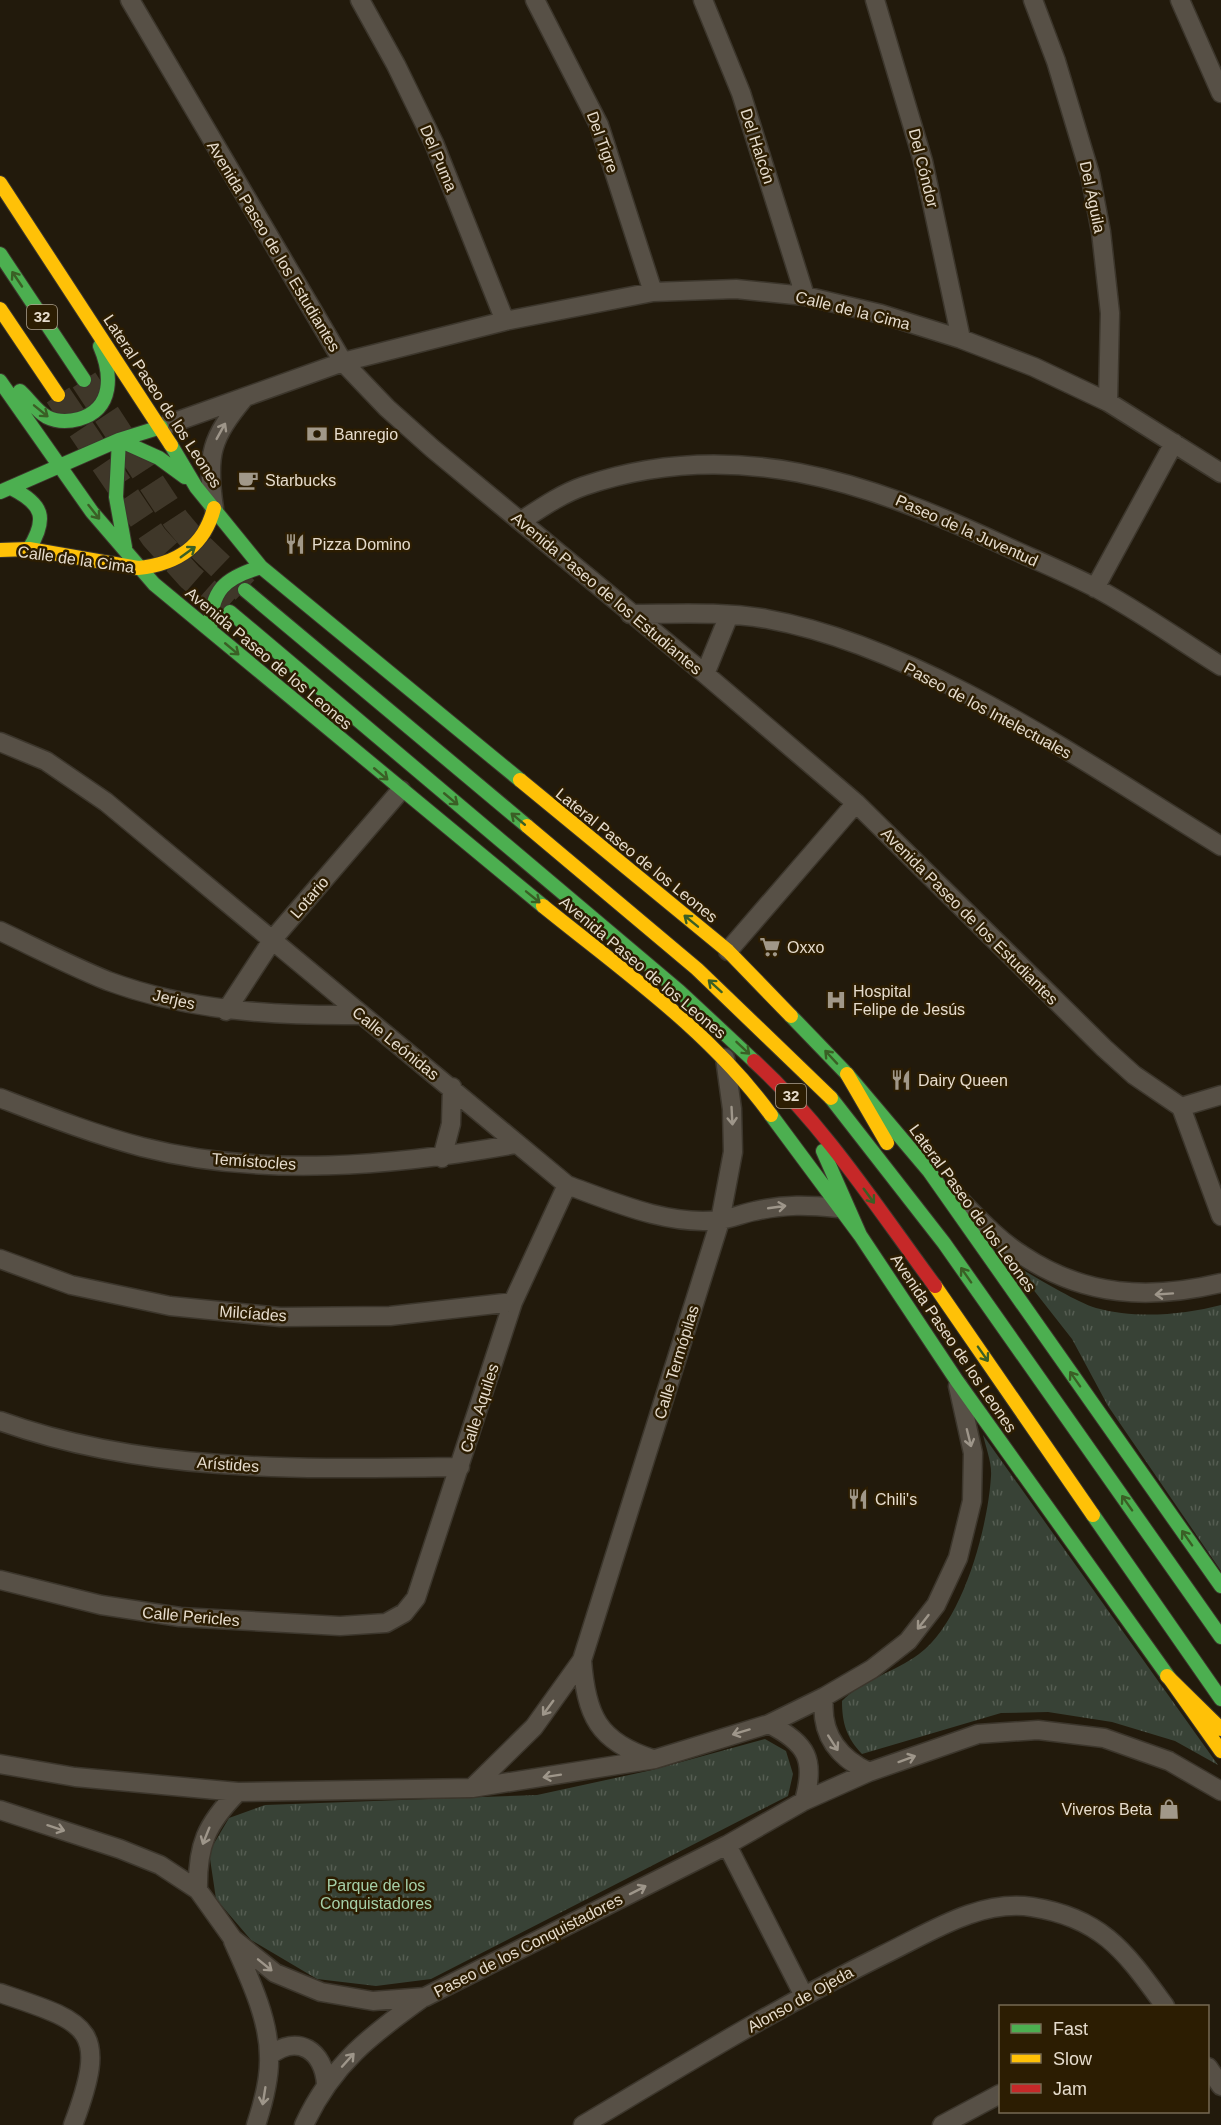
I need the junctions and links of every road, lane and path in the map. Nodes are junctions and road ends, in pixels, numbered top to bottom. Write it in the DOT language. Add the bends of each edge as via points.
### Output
graph roads {
  1 [pos="129,0"];
  2 [pos="360,0"];
  3 [pos="535,0"];
  4 [pos="703,0"];
  5 [pos="875,0"];
  6 [pos="1033,0"];
  7 [pos="1180,0"];
  8 [pos="1221,93"];
  9 [pos="0,183"];
  10 [pos="0,254"];
  11 [pos="653,292"];
  12 [pos="75,296"];
  13 [pos="805,296"];
  14 [pos="0,309"];
  15 [pos="505,321"];
  16 [pos="961,339"];
  17 [pos="343,362"];
  18 [pos="0,370"];
  19 [pos="84,380"];
  20 [pos="0,381"];
  21 [pos="58,395"];
  22 [pos="247,396"];
  23 [pos="1108,402"];
  24 [pos="161,426"];
  25 [pos="119,440"];
  26 [pos="1174,443"];
  27 [pos="58,466"];
  28 [pos="1221,473"];
  29 [pos="196,487"];
  30 [pos="6,490"];
  31 [pos="214,508"];
  32 [pos="521,521"];
  33 [pos="29,549"];
  34 [pos="0,550"];
  35 [pos="128,555"];
  36 [pos="261,567"];
  37 [pos="138,568"];
  38 [pos="1095,588"];
  39 [pos="245,590"];
  40 [pos="230,612"];
  41 [pos="630,614"];
  42 [pos="729,615"];
  43 [pos="210,630"];
  44 [pos="1221,666"];
  45 [pos="705,674"];
  46 [pos="0,742"];
  47 [pos="401,790"];
  48 [pos="856,803"];
  49 [pos="1221,846"];
  50 [pos="0,931"];
  51 [pos="273,939"];
  52 [pos="728,951"];
  53 [pos="226,1011"];
  54 [pos="361,1015"];
  55 [pos="725,1058"];
  56 [pos="847,1074"];
  57 [pos="452,1087"];
  58 [pos="1221,1095"];
  59 [pos="0,1098"];
  60 [pos="1180,1107"];
  61 [pos="807,1115"];
  62 [pos="516,1144"];
  63 [pos="442,1158"];
  64 [pos="929,1171"];
  65 [pos="567,1185"];
  66 [pos="838,1208"];
  67 [pos="1221,1216"];
  68 [pos="720,1221"];
  69 [pos="860,1235"];
  70 [pos="944,1243"];
  71 [pos="0,1259"];
  72 [pos="1221,1283"];
  73 [pos="513,1302"];
  74 [pos="957,1381"];
  75 [pos="0,1421"];
  76 [pos="460,1467"];
  77 [pos="0,1580"];
  78 [pos="1221,1586"];
  79 [pos="386,1623"];
  80 [pos="1221,1637"];
  81 [pos="582,1660"];
  82 [pos="1167,1676"];
  83 [pos="824,1697"];
  84 [pos="1221,1699"];
  85 [pos="769,1724"];
  86 [pos="1221,1729"];
  87 [pos="1221,1751"];
  88 [pos="655,1759"];
  89 [pos="0,1764"];
  90 [pos="869,1772"];
  91 [pos="472,1788"];
  92 [pos="1221,1791"];
  93 [pos="237,1792"];
  94 [pos="804,1801"];
  95 [pos="0,1810"];
  96 [pos="728,1845"];
  97 [pos="198,1890"];
  98 [pos="233,1939"];
  99 [pos="0,1993"];
  100 [pos="803,1994"];
  101 [pos="425,1997"];
  102 [pos="1163,2005"];
  103 [pos="269,2056"];
  104 [pos="1209,2068"];
  105 [pos="326,2084"];
  106 [pos="1221,2086"];
  107 [pos="999,2095"];
  108 [pos="73,2125"];
  109 [pos="256,2125"];
  110 [pos="304,2125"];
  111 [pos="583,2125"];
  112 [pos="942,2125"];
  1 -- 17 [label="street, Avenida Paseo de los Estudiantes"];
  2 -- 15 [label="street, Del Puma" via="434,144"];
  3 -- 11 [label="street, Del Tigre" via="600,125"];
  4 -- 13 [label="street, Del Halcón" via="741,93"];
  5 -- 16 [label="street, Del Cóndor" via="923,161"];
  6 -- 23 [label="street, Del Águila" via="1090,174 1099,220 1110,313"];
  7 -- 8 [label="street"];
  9 -- 12 [label="street, Lateral Paseo de los Leones"];
  19 -- 10 [label="street, 32, one-way"];
  11 -- 13 [label="street, Calle de la Cima" via="736,289"];
  11 -- 15 [label="street, Calle de la Cima"];
  18 -- 12 [label="street, one-way" via="44,415 63,422 97,413 108,393 109,372 104,352"];
  12 -- 24 [label="street, Lateral Paseo de los Leones"];
  13 -- 16 [label="street, Calle de la Cima"];
  14 -- 21 [label="street, 32"];
  15 -- 17 [label="street, Calle de la Cima"];
  16 -- 23 [label="street, Calle de la Cima"];
  17 -- 22 [label="street, Calle de la Cima"];
  17 -- 32 [label="street, Avenida Paseo de los Estudiantes" via="387,408"];
  20 -- 27 [label="street"];
  22 -- 24 [label="street, Calle de la Cima"];
  31 -- 22 [label="street, Calle de la Cima, one-way" via="212,450 218,434"];
  23 -- 26 [label="street, Calle de la Cima"];
  24 -- 25 [label="street, Calle de la Cima"];
  24 -- 29 [label="street, Lateral Paseo de los Leones"];
  25 -- 27 [label="street, Calle de la Cima"];
  25 -- 29 [label="street" via="172,466"];
  25 -- 35 [label="street" via="116,497"];
  26 -- 28 [label="street, Calle de la Cima"];
  26 -- 38 [label="street"];
  27 -- 30 [label="street, Calle de la Cima"];
  27 -- 35 [label="street, Avenida Paseo de los Leones, one-way"];
  29 -- 31 [label="street, Lateral Paseo de los Leones"];
  30 -- 33 [label="street" via="29,496 40,513 40,533"];
  31 -- 36 [label="street, Lateral Paseo de los Leones"];
  37 -- 31 [label="street, Calle de la Cima, one-way" via="155,567 185,555 206,535"];
  32 -- 38 [label="street, Paseo de la Juventud" via="583,487 628,474 698,464 784,468 865,487 929,511"];
  32 -- 41 [label="street, Avenida Paseo de los Estudiantes"];
  33 -- 34 [label="street, Calle de la Cima"];
  33 -- 37 [label="street, Calle de la Cima"];
  35 -- 37 [label="street, Avenida Paseo de los Leones"];
  36 -- 43 [label="street" via="241,572 220,588 212,601"];
  52 -- 36 [label="street, Lateral Paseo de los Leones, one-way"];
  37 -- 43 [label="street, Avenida Paseo de los Leones"];
  38 -- 44 [label="street, Paseo de la Juventud"];
  70 -- 39 [label="street, Avenida Paseo de los Leones / 32, one-way" via="856,1127 789,1053 697,969"];
  40 -- 61 [label="street, Avenida Paseo de los Leones / 32, one-way" via="679,991 758,1062"];
  41 -- 42 [label="street, Paseo de los Intelectuales"];
  41 -- 45 [label="street, Avenida Paseo de los Estudiantes"];
  42 -- 45 [label="street"];
  42 -- 49 [label="street, Paseo de los Intelectuales" via="816,631 887,656 1026,727"];
  43 -- 47 [label="street, Avenida Paseo de los Leones, one-way"];
  45 -- 48 [label="street, Avenida Paseo de los Estudiantes"];
  46 -- 51 [label="street, Calle Leónidas" via="46,761 106,802"];
  47 -- 51 [label="street, Lotario"];
  47 -- 55 [label="street, Avenida Paseo de los Leones, one-way"];
  48 -- 52 [label="street"];
  48 -- 60 [label="street, Avenida Paseo de los Estudiantes" via="1104,1048"];
  50 -- 53 [label="street, Jerjes" via="110,981"];
  51 -- 53 [label="street, Lotario"];
  51 -- 54 [label="street, Calle Leónidas"];
  56 -- 52 [label="street, Lateral Paseo de los Leones, one-way"];
  53 -- 54 [label="street, Jerjes"];
  54 -- 57 [label="street, Calle Leónidas"];
  55 -- 66 [label="street, Avenida Paseo de los Leones"];
  55 -- 68 [label="street, Calle Termópilas, one-way" via="733,1152"];
  56 -- 64 [label="street, Lateral Paseo de los Leones"];
  56 -- 70 [label="street"];
  57 -- 62 [label="street, Calle Leónidas"];
  57 -- 63 [label="street" via="451,1124"];
  58 -- 60 [label="street"];
  59 -- 63 [label="street, Temístocles" via="80,1129 144,1148 216,1159 335,1166"];
  60 -- 67 [label="street"];
  61 -- 69 [label="street"];
  61 -- 84 [label="street, Avenida Paseo de los Leones / 32, one-way" via="945,1301"];
  62 -- 63 [label="street, Temístocles"];
  62 -- 65 [label="street, Calle Leónidas"];
  72 -- 64 [label="street, one-way" via="1153,1294 1119,1293 1084,1285 1022,1255"];
  78 -- 64 [label="street, Lateral Paseo de los Leones, one-way"];
  65 -- 68 [label="street, Calle Leónidas" via="670,1217"];
  65 -- 73 [label="street, Calle Aquiles"];
  68 -- 66 [label="street, Calle Leónidas, one-way" via="776,1206"];
  66 -- 69 [label="street, Avenida Paseo de los Leones"];
  68 -- 81 [label="street, Calle Termópilas"];
  69 -- 74 [label="street, Avenida Paseo de los Leones"];
  80 -- 70 [label="street, Avenida Paseo de los Leones / 32, one-way"];
  71 -- 73 [label="street, Milcíades" via="71,1285 159,1304 280,1317 390,1316"];
  73 -- 76 [label="street, Calle Aquiles"];
  74 -- 82 [label="street, Avenida Paseo de los Leones"];
  74 -- 83 [label="street, one-way" via="973,1453 972,1501 958,1558 936,1605 908,1641 872,1670"];
  75 -- 76 [label="street, Arístides" via="49,1439 218,1465 320,1469"];
  76 -- 79 [label="street, Calle Aquiles" via="416,1598 404,1613"];
  77 -- 79 [label="street, Calle Pericles" via="100,1605 180,1617 340,1626"];
  81 -- 88 [label="street, Calle Termópilas" via="585,1694 599,1724 624,1747"];
  81 -- 91 [label="street, Calle Termópilas, one-way" via="534,1727"];
  82 -- 86 [label="street"];
  82 -- 87 [label="street"];
  83 -- 85 [label="street"];
  83 -- 90 [label="street, one-way" via="824,1722 833,1744 848,1761"];
  85 -- 88 [label="street, one-way"];
  85 -- 94 [label="street" via="788,1734 806,1754 810,1766"];
  88 -- 91 [label="street, one-way"];
  89 -- 93 [label="street" via="75,1777"];
  90 -- 92 [label="street, Paseo de los Conquistadores, one-way" via="978,1734 1038,1730 1104,1738 1169,1761"];
  90 -- 94 [label="street, Paseo de los Conquistadores"];
  91 -- 93 [label="street"];
  93 -- 97 [label="street, one-way" via="218,1812 204,1836 197,1862"];
  94 -- 96 [label="street, Paseo de los Conquistadores"];
  95 -- 97 [label="street, Paseo de los Conquistadores, one-way" via="160,1865"];
  96 -- 100 [label="street"];
  101 -- 96 [label="street, Paseo de los Conquistadores, one-way"];
  97 -- 98 [label="street, Paseo de los Conquistadores"];
  98 -- 101 [label="street, Paseo de los Conquistadores, one-way" via="275,1972 321,1992 373,2001"];
  98 -- 103 [label="street" via="258,2001"];
  99 -- 108 [label="street" via="73,2020 88,2040 89,2077"];
  100 -- 102 [label="street, Alonso de Ojeda" via="957,1919 994,1907 1029,1907 1076,1919 1101,1932 1123,1950"];
  100 -- 111 [label="street, Alonso de Ojeda"];
  105 -- 101 [label="street, one-way" via="370,2035"];
  103 -- 105 [label="street" via="288,2046 308,2049 323,2064"];
  103 -- 109 [label="street, one-way" via="264,2102"];
  104 -- 106 [label="street"];
  105 -- 110 [label="street"];
  107 -- 112 [label="street"];
}
